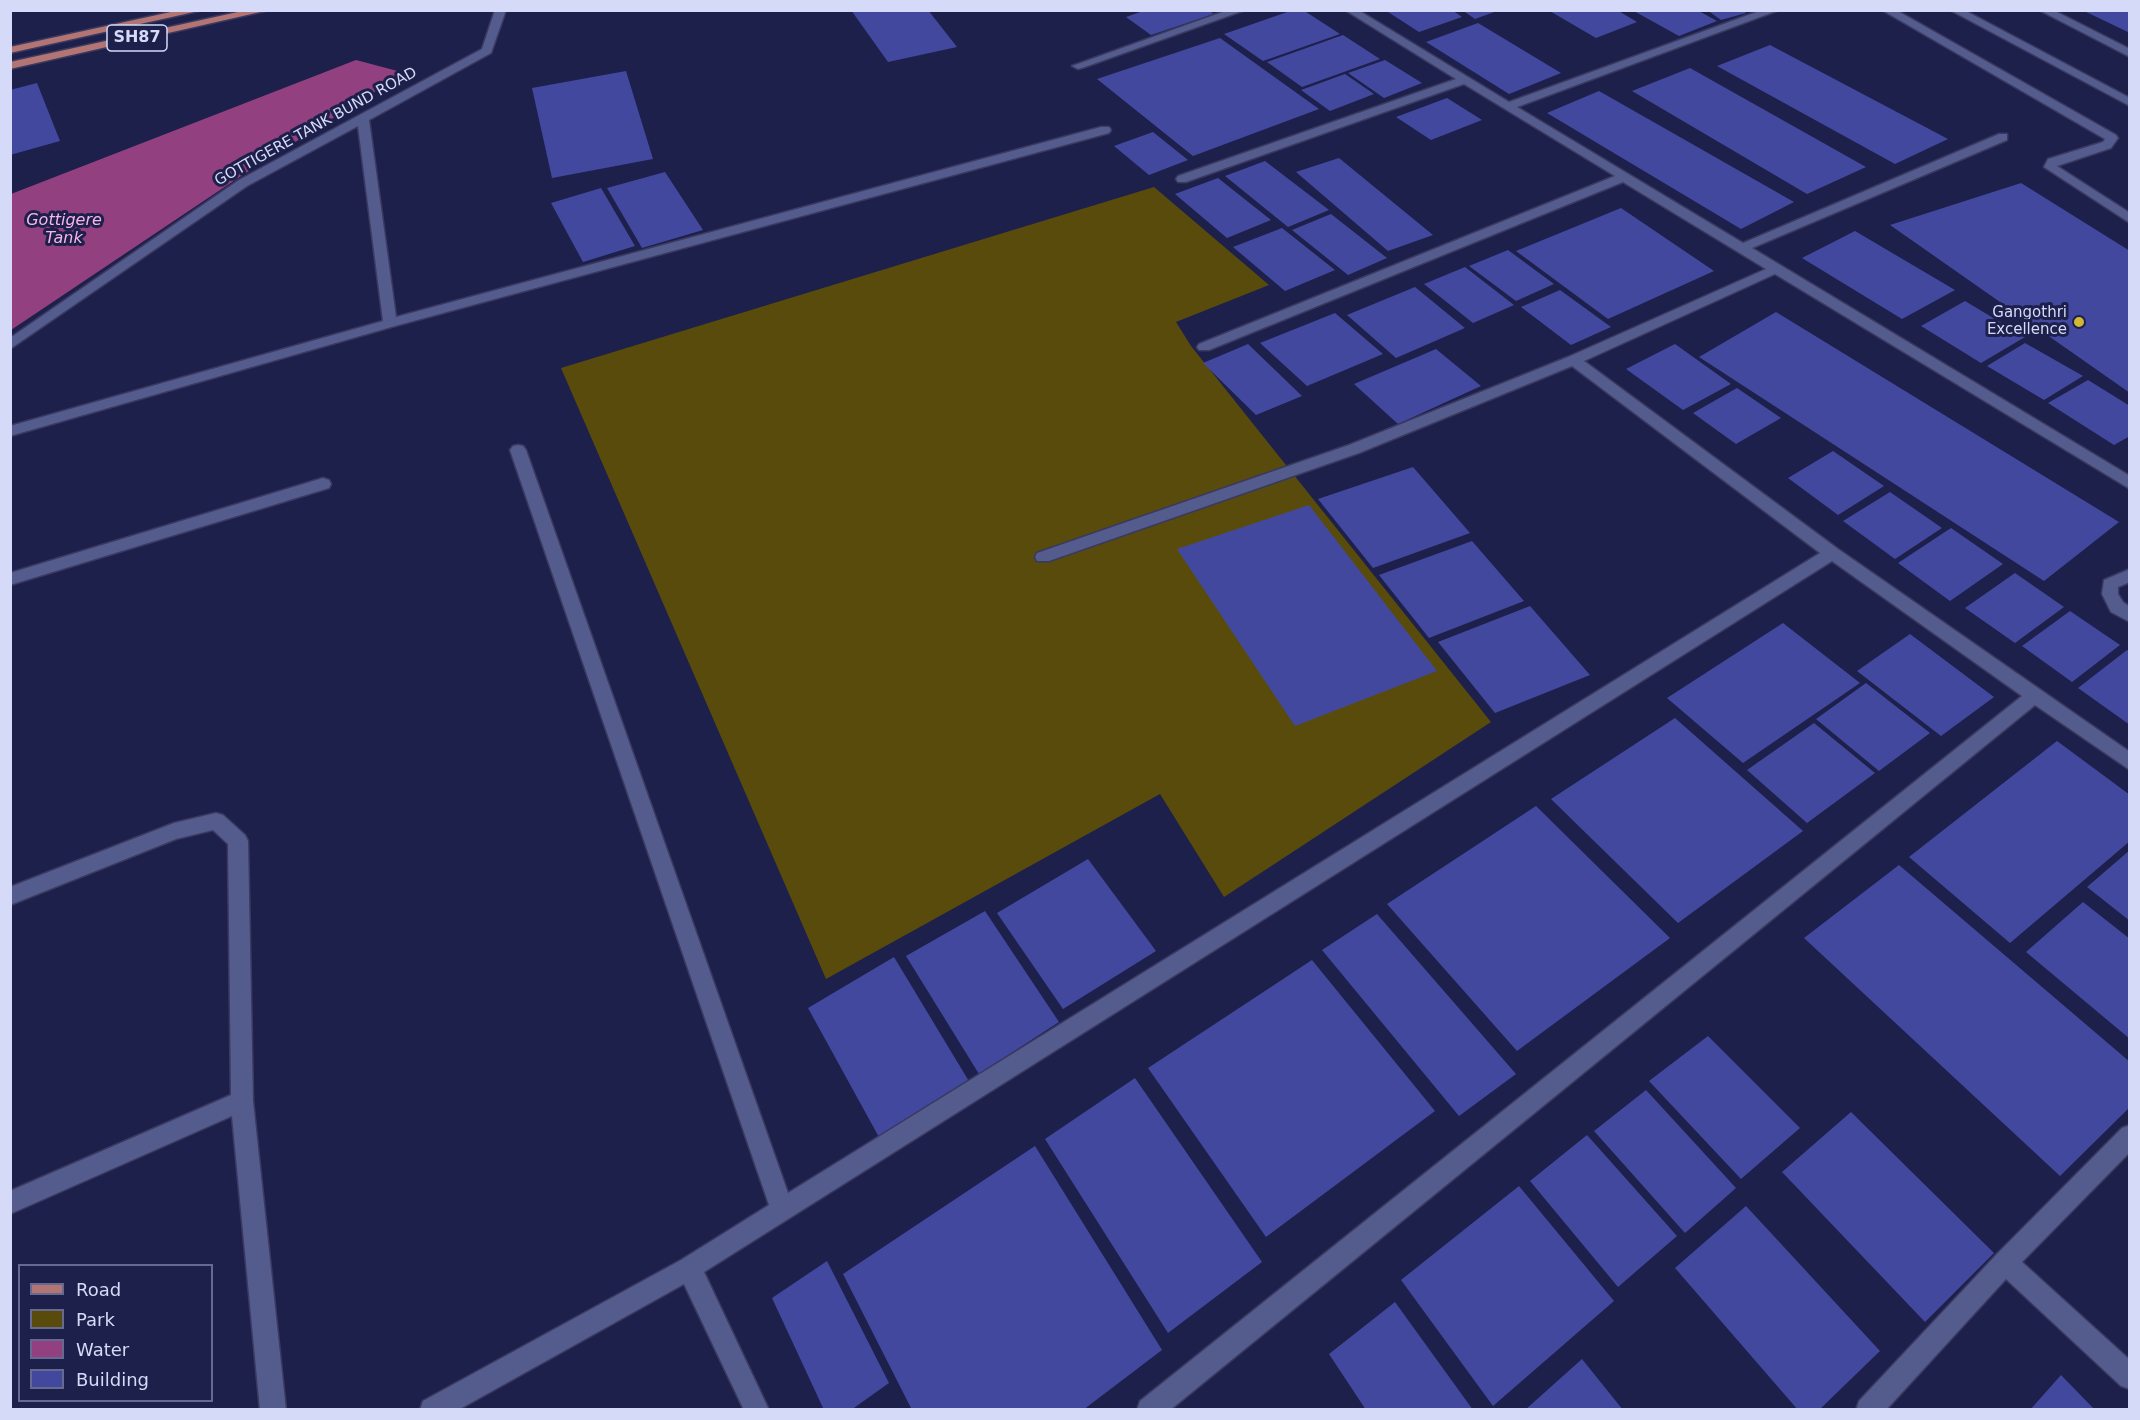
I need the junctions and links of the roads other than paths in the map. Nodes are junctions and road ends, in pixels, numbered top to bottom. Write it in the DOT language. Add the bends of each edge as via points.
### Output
graph roads {
  1 [pos="198,10"];
  2 [pos="264,10"];
  3 [pos="501,10"];
  4 [pos="1240,10"];
  5 [pos="1350,10"];
  6 [pos="1774,10"];
  7 [pos="1887,10"];
  8 [pos="2044,10"];
  9 [pos="1958,11"];
  10 [pos="10,50"];
  11 [pos="2130,54"];
  12 [pos="10,66"];
  13 [pos="1078,66"];
  14 [pos="1465,80"];
  15 [pos="2130,103"];
  16 [pos="1508,106"];
  17 [pos="363,118"];
  18 [pos="1105,129"];
  19 [pos="2003,137"];
  20 [pos="1624,177"];
  21 [pos="1182,179"];
  22 [pos="2130,219"];
  23 [pos="1741,248"];
  24 [pos="1776,269"];
  25 [pos="390,323"];
  26 [pos="10,345"];
  27 [pos="1204,347"];
  28 [pos="1573,360"];
  29 [pos="10,431"];
  30 [pos="518,450"];
  31 [pos="323,484"];
  32 [pos="2130,484"];
  33 [pos="1832,553"];
  34 [pos="1043,557"];
  35 [pos="2130,575"];
  36 [pos="10,579"];
  37 [pos="2130,616"];
  38 [pos="2035,695"];
  39 [pos="2130,762"];
  40 [pos="10,896"];
  41 [pos="242,1101"];
  42 [pos="2130,1136"];
  43 [pos="10,1203"];
  44 [pos="782,1210"];
  45 [pos="2005,1262"];
  46 [pos="689,1268"];
  47 [pos="2130,1377"];
  48 [pos="468,1401"];
  49 [pos="273,1410"];
  50 [pos="432,1410"];
  51 [pos="757,1410"];
  52 [pos="1149,1410"];
  53 [pos="1868,1410"];
  1 -- 10 [label="main road, SH87"];
  2 -- 12 [label="main road, SH87"];
  3 -- 17 [label="street, GOTTIGERE TANK BUND ROAD" via="487,51"];
  4 -- 13 [label="street"];
  5 -- 14 [label="street"];
  6 -- 16 [label="street"];
  7 -- 22 [label="street" via="2112,138 2107,145 2052,162 2050,167"];
  8 -- 11 [label="street"];
  9 -- 15 [label="street"];
  14 -- 16 [label="street"];
  14 -- 21 [label="street"];
  16 -- 20 [label="street"];
  17 -- 25 [label="street"];
  17 -- 26 [label="street, GOTTIGERE TANK BUND ROAD" via="243,183"];
  18 -- 25 [label="street"];
  19 -- 23 [label="street"];
  20 -- 23 [label="street"];
  20 -- 27 [label="street"];
  23 -- 24 [label="street"];
  24 -- 28 [label="street"];
  24 -- 32 [label="street"];
  25 -- 29 [label="street"];
  28 -- 33 [label="street"];
  28 -- 34 [label="street" via="1354,449"];
  30 -- 44 [label="street"];
  31 -- 36 [label="street"];
  33 -- 38 [label="street"];
  33 -- 44 [label="street"];
  35 -- 37 [label="street" via="2110,584 2110,594 2117,607"];
  38 -- 39 [label="street"];
  38 -- 52 [label="street"];
  40 -- 41 [label="street" via="174,831 216,821 238,841"];
  41 -- 43 [label="street"];
  41 -- 49 [label="street"];
  42 -- 45 [label="street"];
  44 -- 46 [label="street"];
  45 -- 47 [label="street"];
  45 -- 53 [label="street"];
  46 -- 48 [label="street"];
  46 -- 51 [label="street"];
  48 -- 50 [label="street"];
}
